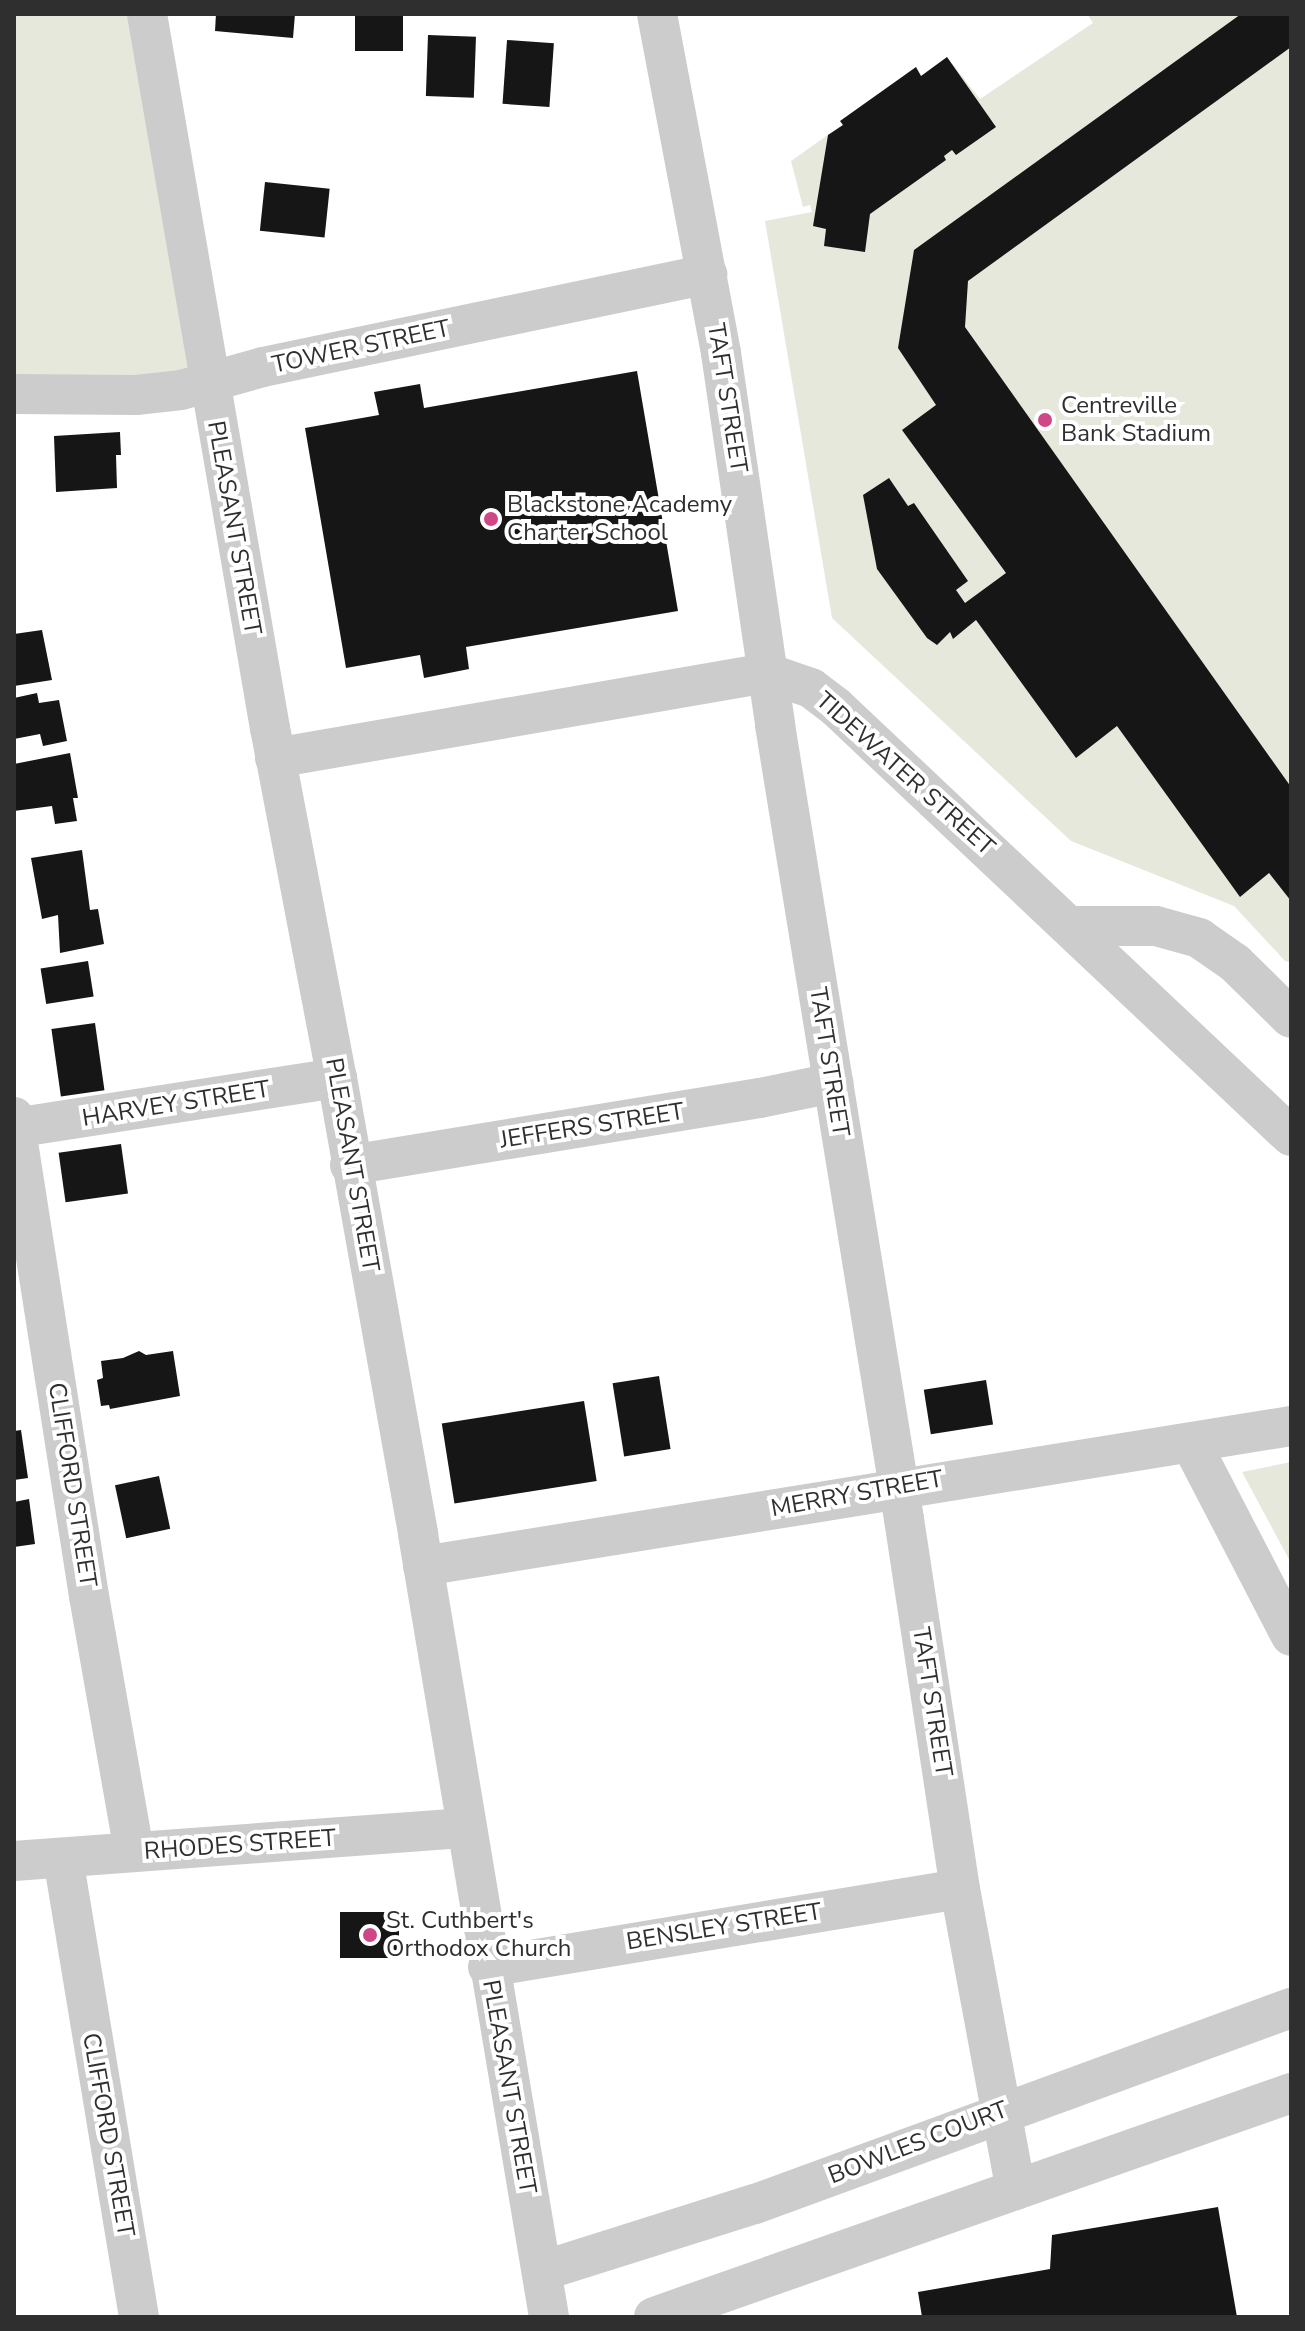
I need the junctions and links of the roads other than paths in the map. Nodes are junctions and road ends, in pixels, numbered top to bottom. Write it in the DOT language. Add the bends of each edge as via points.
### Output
graph roads {
  1 [pos="147,14"];
  2 [pos="657,14"];
  3 [pos="707,274"];
  4 [pos="208,383"];
  5 [pos="14,394"];
  6 [pos="767,673"];
  7 [pos="275,758"];
  8 [pos="1069,926"];
  9 [pos="1291,1018"];
  10 [pos="337,1078"];
  11 [pos="833,1083"];
  12 [pos="15,1124"];
  13 [pos="1291,1136"];
  14 [pos="350,1165"];
  15 [pos="1291,1426"];
  16 [pos="1191,1443"];
  17 [pos="899,1488"];
  18 [pos="423,1566"];
  19 [pos="1291,1636"];
  20 [pos="466,1828"];
  21 [pos="134,1852"];
  22 [pos="63,1858"];
  23 [pos="14,1861"];
  24 [pos="960,1889"];
  25 [pos="488,1967"];
  26 [pos="1291,2009"];
  27 [pos="1291,2093"];
  28 [pos="1003,2111"];
  29 [pos="1016,2190"];
  30 [pos="542,2271"];
  31 [pos="139,2317"];
  32 [pos="549,2317"];
  33 [pos="654,2317"];
  1 -- 4 [label="street, PLEASANT STREET"];
  2 -- 3 [label="street, TAFT STREET"];
  3 -- 4 [label="street, TOWER STREET"];
  3 -- 6 [label="street, TAFT STREET"];
  4 -- 5 [label="street, TOWER STREET" via="159,394"];
  4 -- 7 [label="street, PLEASANT STREET"];
  6 -- 7 [label="street, TIDEWATER STREET"];
  6 -- 8 [label="street, TIDEWATER STREET" via="811,688 829,701"];
  6 -- 11 [label="street, TAFT STREET"];
  7 -- 10 [label="street, PLEASANT STREET"];
  8 -- 9 [label="street" via="1156,926 1199,938 1235,963"];
  8 -- 13 [label="street, TIDEWATER STREET"];
  10 -- 12 [label="street, HARVEY STREET"];
  10 -- 14 [label="street, PLEASANT STREET"];
  11 -- 14 [label="street, JEFFERS STREET"];
  11 -- 17 [label="street, TAFT STREET"];
  12 -- 21 [label="street, CLIFFORD STREET"];
  14 -- 18 [label="street, PLEASANT STREET"];
  15 -- 16 [label="street, MERRY STREET"];
  16 -- 17 [label="street, MERRY STREET"];
  16 -- 19 [label="street"];
  17 -- 18 [label="street, MERRY STREET"];
  17 -- 24 [label="street, TAFT STREET"];
  18 -- 20 [label="street, PLEASANT STREET"];
  20 -- 21 [label="street, RHODES STREET"];
  20 -- 25 [label="street, PLEASANT STREET"];
  21 -- 22 [label="street, RHODES STREET"];
  22 -- 23 [label="street, RHODES STREET"];
  22 -- 31 [label="street, CLIFFORD STREET"];
  24 -- 25 [label="street, BENSLEY STREET"];
  24 -- 28 [label="street, TAFT STREET"];
  25 -- 30 [label="street, PLEASANT STREET"];
  26 -- 28 [label="street, BOWLES COURT"];
  27 -- 29 [label="street"];
  28 -- 29 [label="street, TAFT STREET"];
  28 -- 30 [label="street, BOWLES COURT" via="755,2204"];
  29 -- 33 [label="street"];
  30 -- 32 [label="street, PLEASANT STREET"];
}
